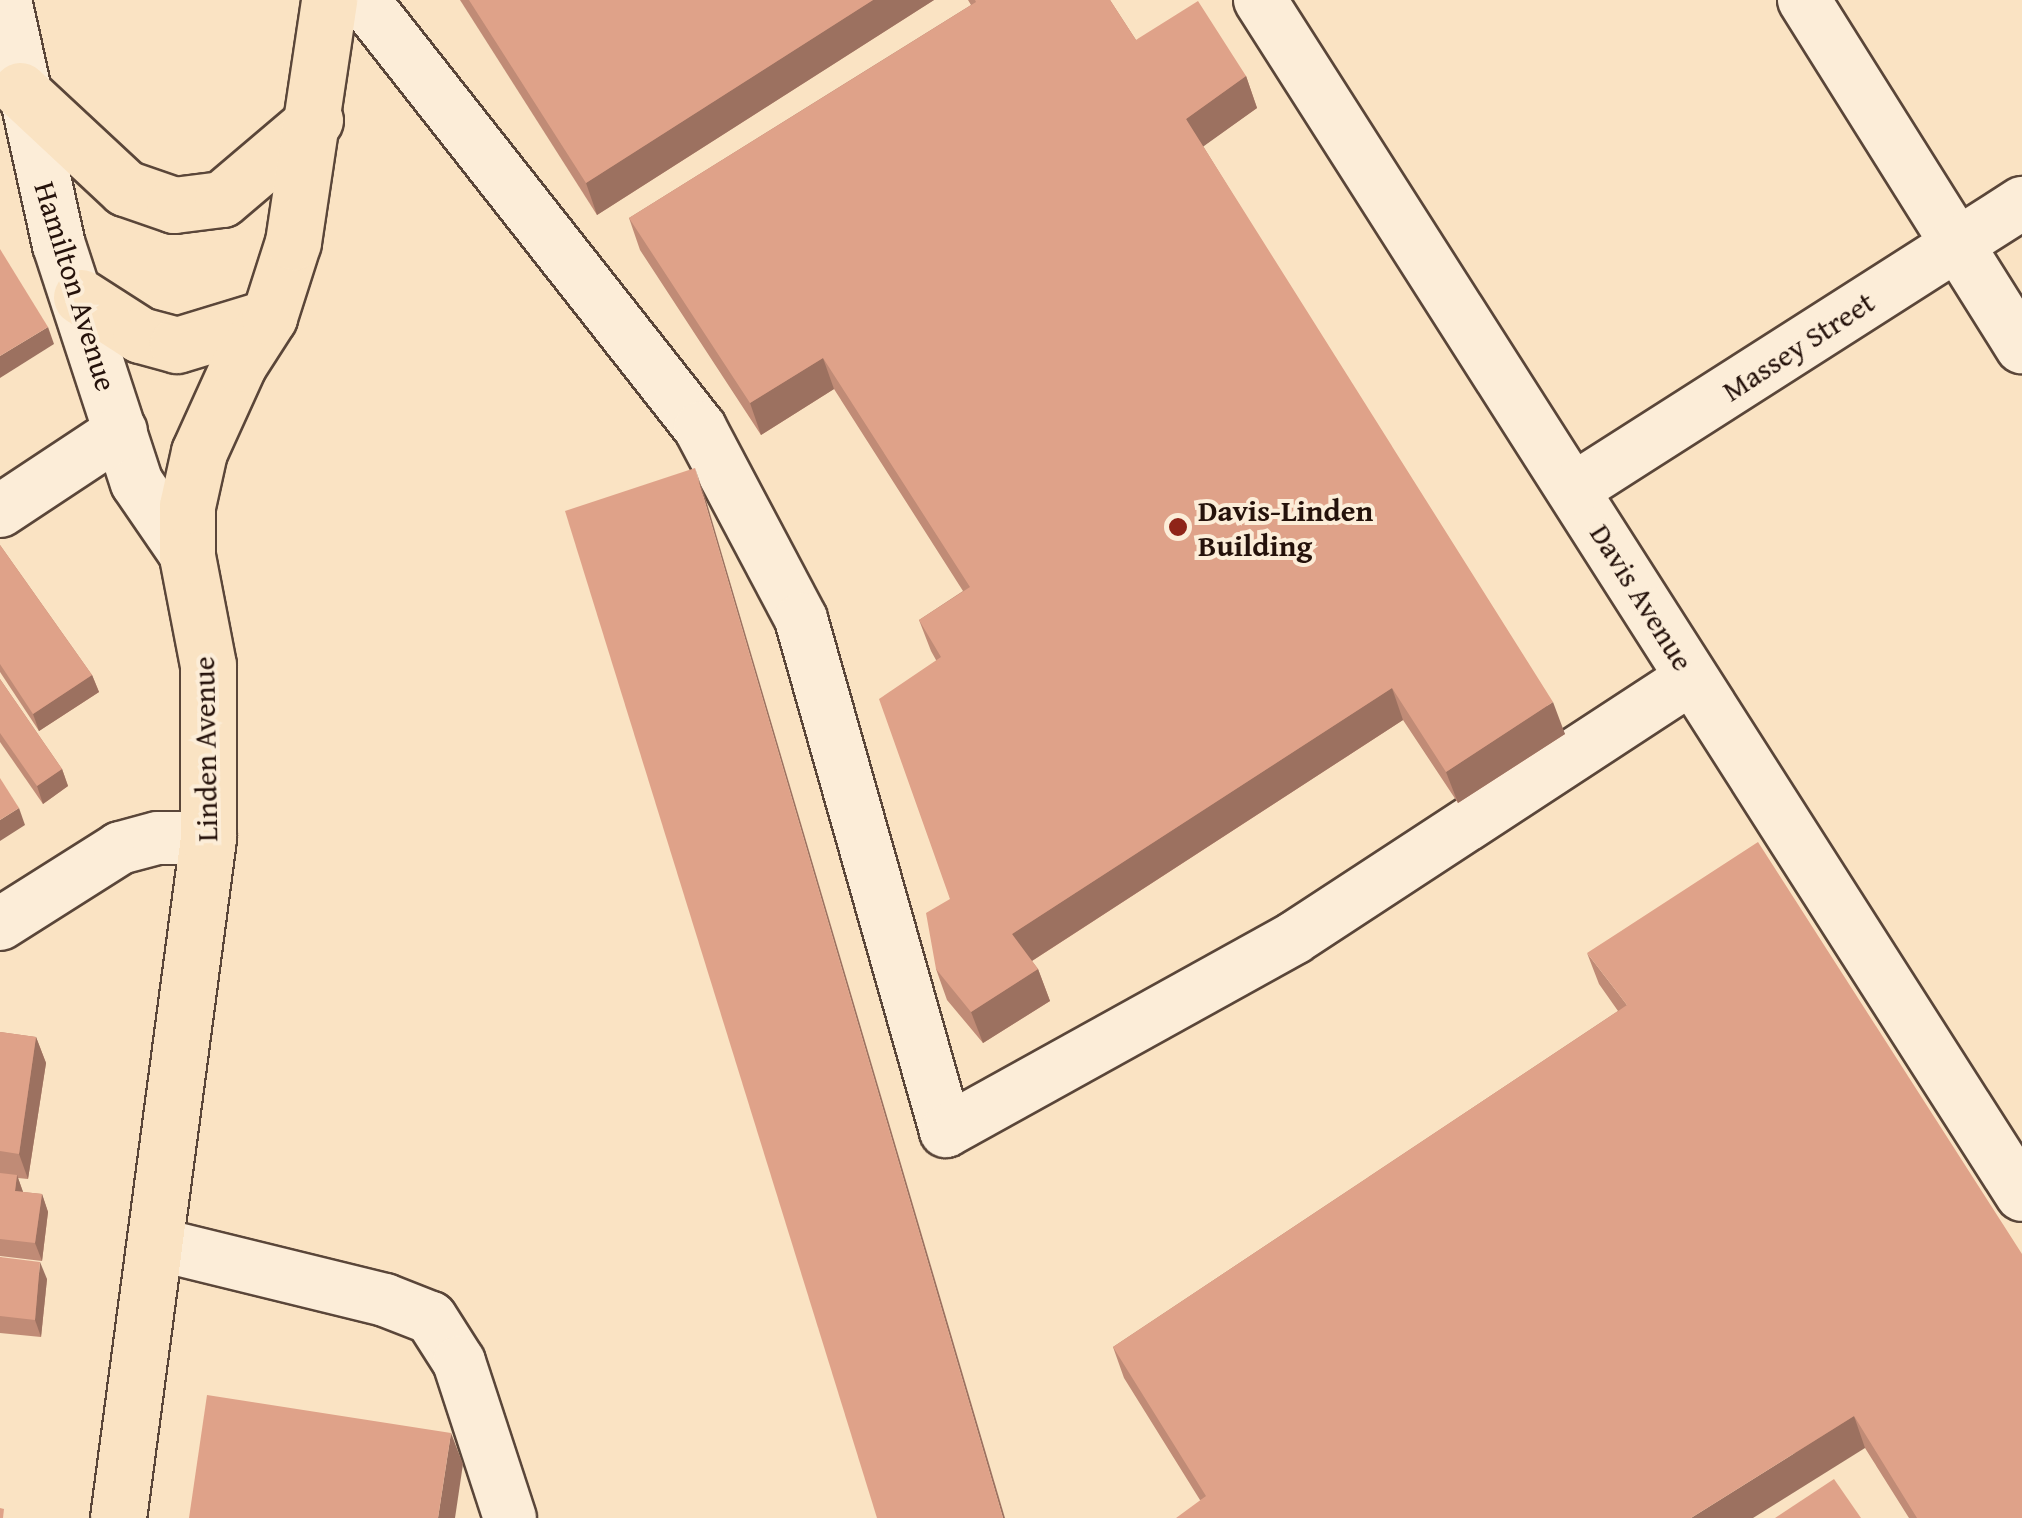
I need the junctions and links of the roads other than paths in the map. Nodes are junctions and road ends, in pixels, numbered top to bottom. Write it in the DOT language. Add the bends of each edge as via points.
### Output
graph roads {
  1 [pos="5,0"];
  2 [pos="329,0"];
  3 [pos="364,0"];
  4 [pos="1260,0"];
  5 [pos="1804,0"];
  6 [pos="10,96"];
  7 [pos="314,120"];
  8 [pos="2022,203"];
  9 [pos="1958,244"];
  10 [pos="80,297"];
  11 [pos="269,316"];
  12 [pos="2022,347"];
  13 [pos="121,431"];
  14 [pos="1574,489"];
  15 [pos="0,512"];
  16 [pos="187,556"];
  17 [pos="1692,678"];
  18 [pos="208,838"];
  19 [pos="0,924"];
  20 [pos="2022,1195"];
  21 [pos="157,1244"];
  22 [pos="118,1518"];
  23 [pos="510,1518"];
  1 -- 6 [label="street, Hamilton Avenue"];
  2 -- 7 [label="main road, Linden Avenue"];
  3 -- 17 [label="street" via="700,428 801,619 946,1132 1294,938"];
  4 -- 14 [label="street, Davis Avenue"];
  5 -- 9 [label="street"];
  6 -- 7 [label="main road" via="124,188 174,206 222,200"];
  6 -- 10 [label="street, Hamilton Avenue"];
  7 -- 11 [label="main road, Linden Avenue" via="293,242"];
  8 -- 9 [label="street, Massey Street"];
  9 -- 12 [label="street"];
  9 -- 14 [label="street, Massey Street"];
  10 -- 11 [label="main road" via="140,336 177,345"];
  10 -- 13 [label="street, Hamilton Avenue"];
  11 -- 16 [label="main road, Linden Avenue" via="199,452 187,506"];
  13 -- 15 [label="street"];
  13 -- 16 [label="street, Hamilton Avenue" via="137,482"];
  14 -- 17 [label="street, Davis Avenue"];
  16 -- 18 [label="main road, Linden Avenue" via="208,666"];
  17 -- 20 [label="street, Davis Avenue"];
  18 -- 19 [label="street" via="158,838 120,848"];
  18 -- 21 [label="main road, Linden Avenue"];
  21 -- 22 [label="main road, Linden Avenue"];
  21 -- 23 [label="street" via="385,1300 431,1318 459,1362"];
}
